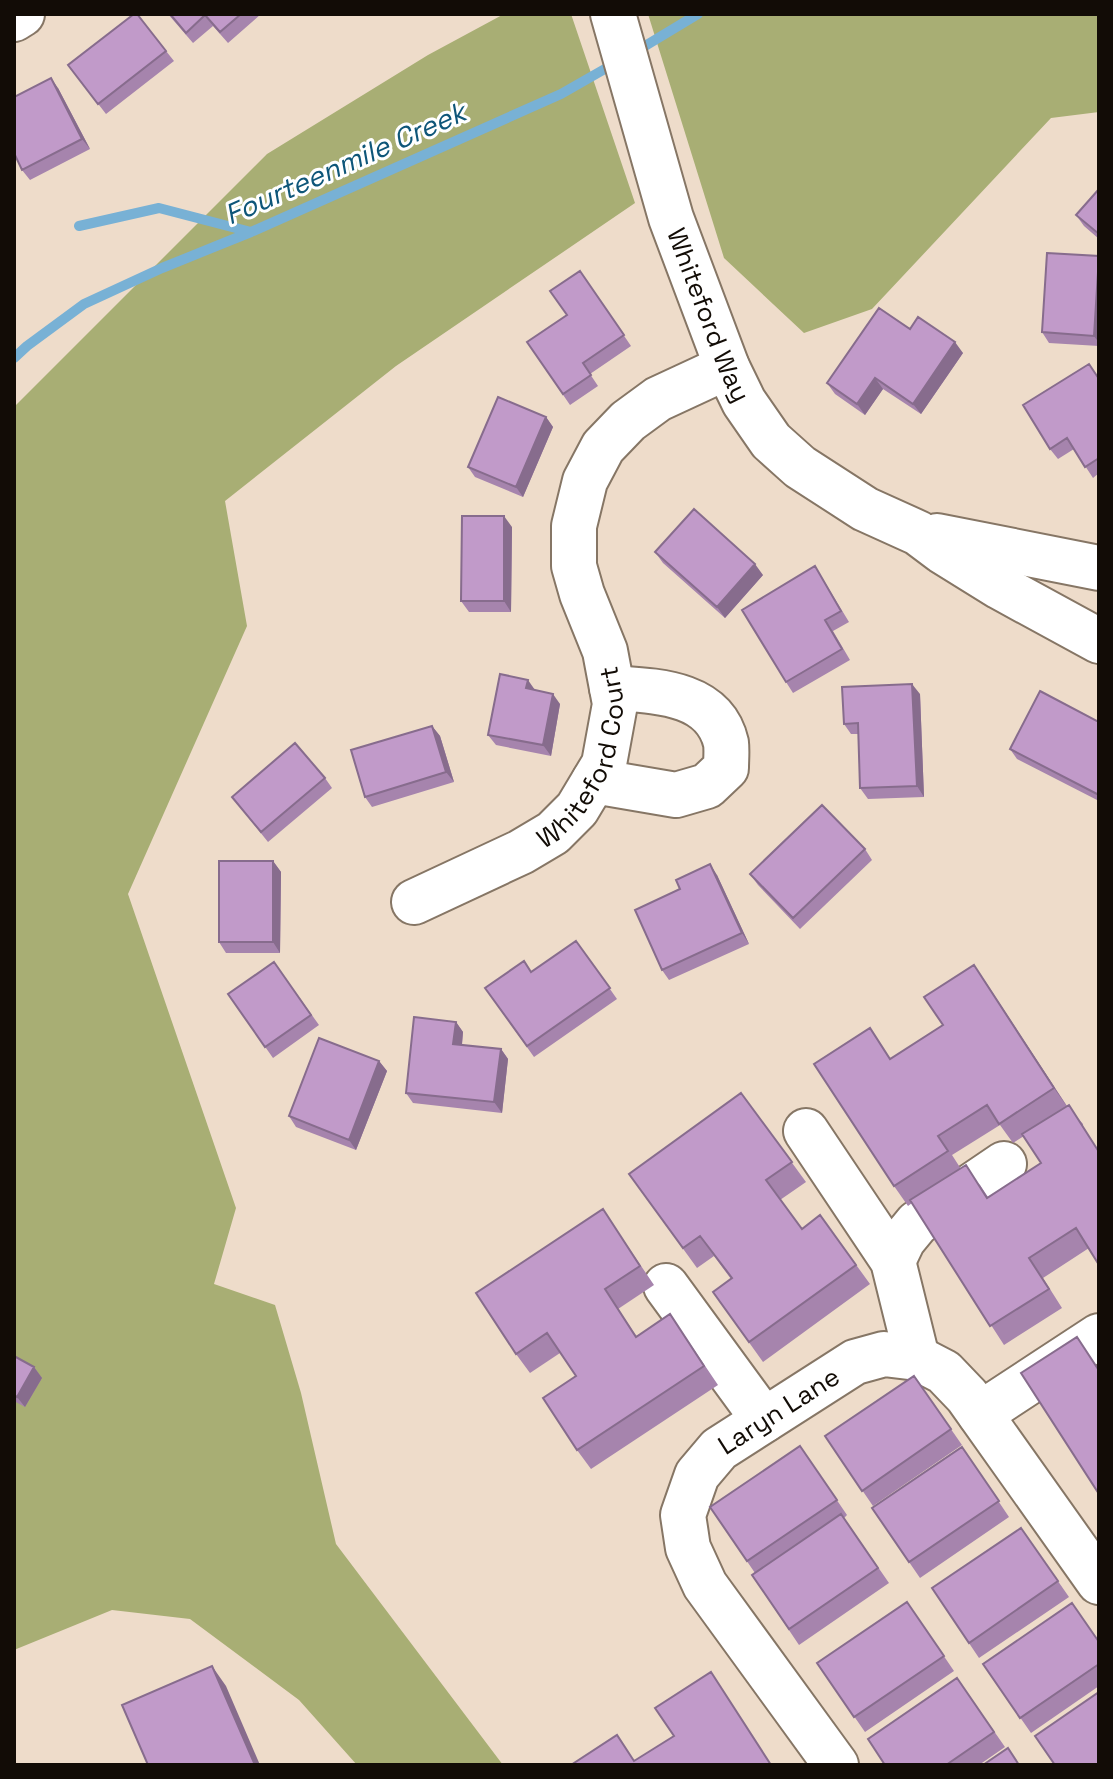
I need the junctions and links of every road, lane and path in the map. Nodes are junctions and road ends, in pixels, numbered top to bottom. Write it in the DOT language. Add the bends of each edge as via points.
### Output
graph roads {
  1 [pos="22,14"];
  2 [pos="14,19"];
  3 [pos="616,28"];
  4 [pos="727,367"];
  5 [pos="918,533"];
  6 [pos="1099,568"];
  7 [pos="1099,641"];
  8 [pos="612,688"];
  9 [pos="594,781"];
  10 [pos="414,902"];
  11 [pos="806,1131"];
  12 [pos="1004,1164"];
  13 [pos="893,1261"];
  14 [pos="666,1286"];
  15 [pos="1099,1336"];
  16 [pos="917,1358"];
  17 [pos="980,1414"];
  18 [pos="764,1420"];
  19 [pos="1096,1571"];
  20 [pos="836,1765"];
  1 -- 2 [label="street"];
  3 -- 4 [label="street, Whiteford Way" via="671,218"];
  4 -- 5 [label="street, Whiteford Way" via="771,441 800,467 865,509"];
  4 -- 8 [label="street, Whiteford Court" via="658,399 628,421 603,447 585,481 574,526 574,566 605,651"];
  5 -- 6 [label="street, Whiteford Way"];
  5 -- 7 [label="street, Whiteford Way" via="1000,587"];
  8 -- 9 [label="street, Whiteford Court" via="615,704 604,764"];
  8 -- 9 [label="street" via="694,701 716,720 726,743 726,768 707,786 676,795"];
  9 -- 10 [label="street, Whiteford Court" via="553,833"];
  11 -- 13 [label="street"];
  12 -- 13 [label="street" via="917,1223"];
  13 -- 16 [label="street"];
  14 -- 18 [label="street"];
  15 -- 17 [label="street"];
  16 -- 17 [label="street, Laryn Lane" via="944,1372"];
  16 -- 18 [label="street, Laryn Lane" via="884,1354 855,1362"];
  17 -- 19 [label="street, Laryn Lane"];
  18 -- 20 [label="street, Laryn Lane" via="719,1449 697,1475 683,1515 688,1548 705,1585"];
}
